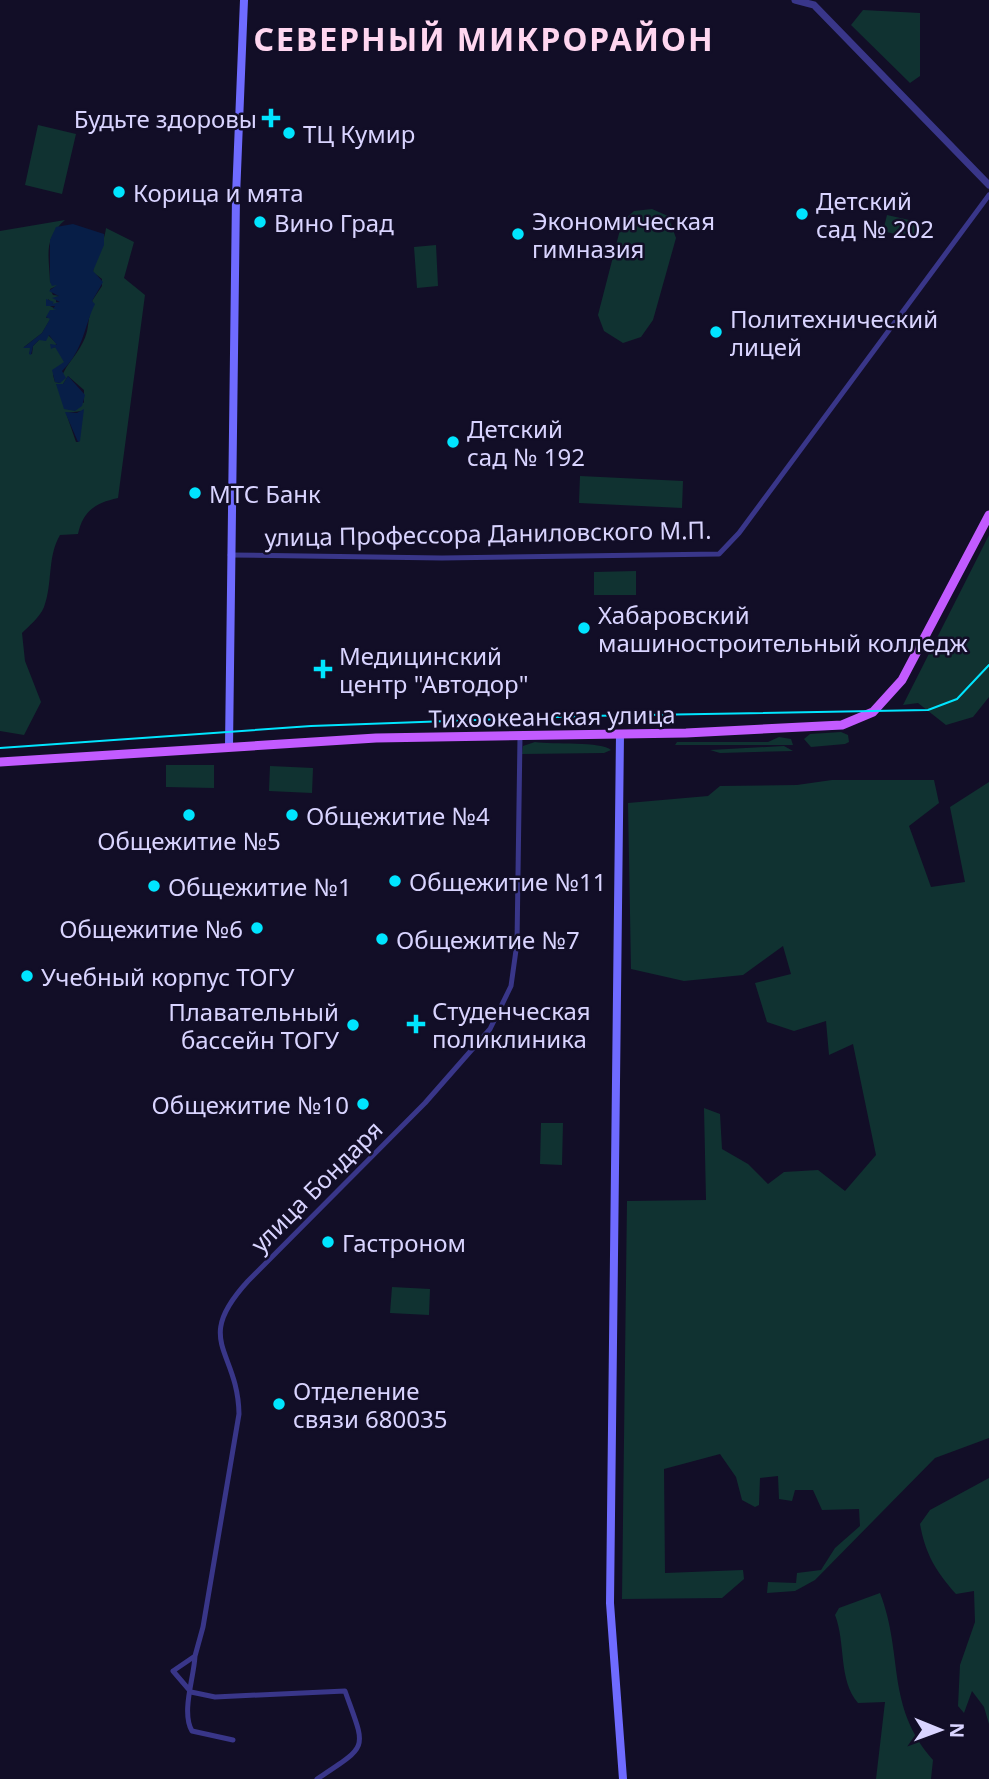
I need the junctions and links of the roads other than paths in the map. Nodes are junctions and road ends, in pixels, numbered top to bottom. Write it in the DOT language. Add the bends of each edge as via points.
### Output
graph roads {
  1 [pos="244,0"];
  2 [pos="795,0"];
  3 [pos="816,2"];
  4 [pos="989,186"];
  5 [pos="989,195"];
  6 [pos="989,515"];
  7 [pos="230,555"];
  8 [pos="620,734"];
  9 [pos="520,736"];
  10 [pos="229,747"];
  11 [pos="0,762"];
  12 [pos="195,1656"];
  13 [pos="191,1692"];
  14 [pos="233,1740"];
  15 [pos="317,1779"];
  16 [pos="623,1779"];
  1 -- 7 [label="main road, улица Профессора Даниловского М.П." via="236,176"];
  2 -- 3 [label="street"];
  3 -- 4 [label="street"];
  5 -- 7 [label="street, улица Профессора Даниловского М.П." via="719,554"];
  6 -- 8 [label="main road, Тихоокеанская улица" via="913,663 873,712 828,727"];
  7 -- 10 [label="main road, улица Профессора Даниловского М.П."];
  8 -- 9 [label="main road, Тихоокеанская улица"];
  8 -- 16 [label="main road" via="610,1603"];
  9 -- 10 [label="main road, Тихоокеанская улица"];
  9 -- 12 [label="street, улица Бондаря" via="517,943 511,986 490,1029 425,1103 248,1281 221,1317 221,1345 239,1396 239,1414"];
  10 -- 11 [label="main road, Тихоокеанская улица"];
  12 -- 13 [label="street"];
  12 -- 13 [label="street" via="173,1671"];
  13 -- 14 [label="street" via="188,1715 192,1731"];
  13 -- 15 [label="street" via="215,1697 345,1692 361,1741 355,1754"];
}
